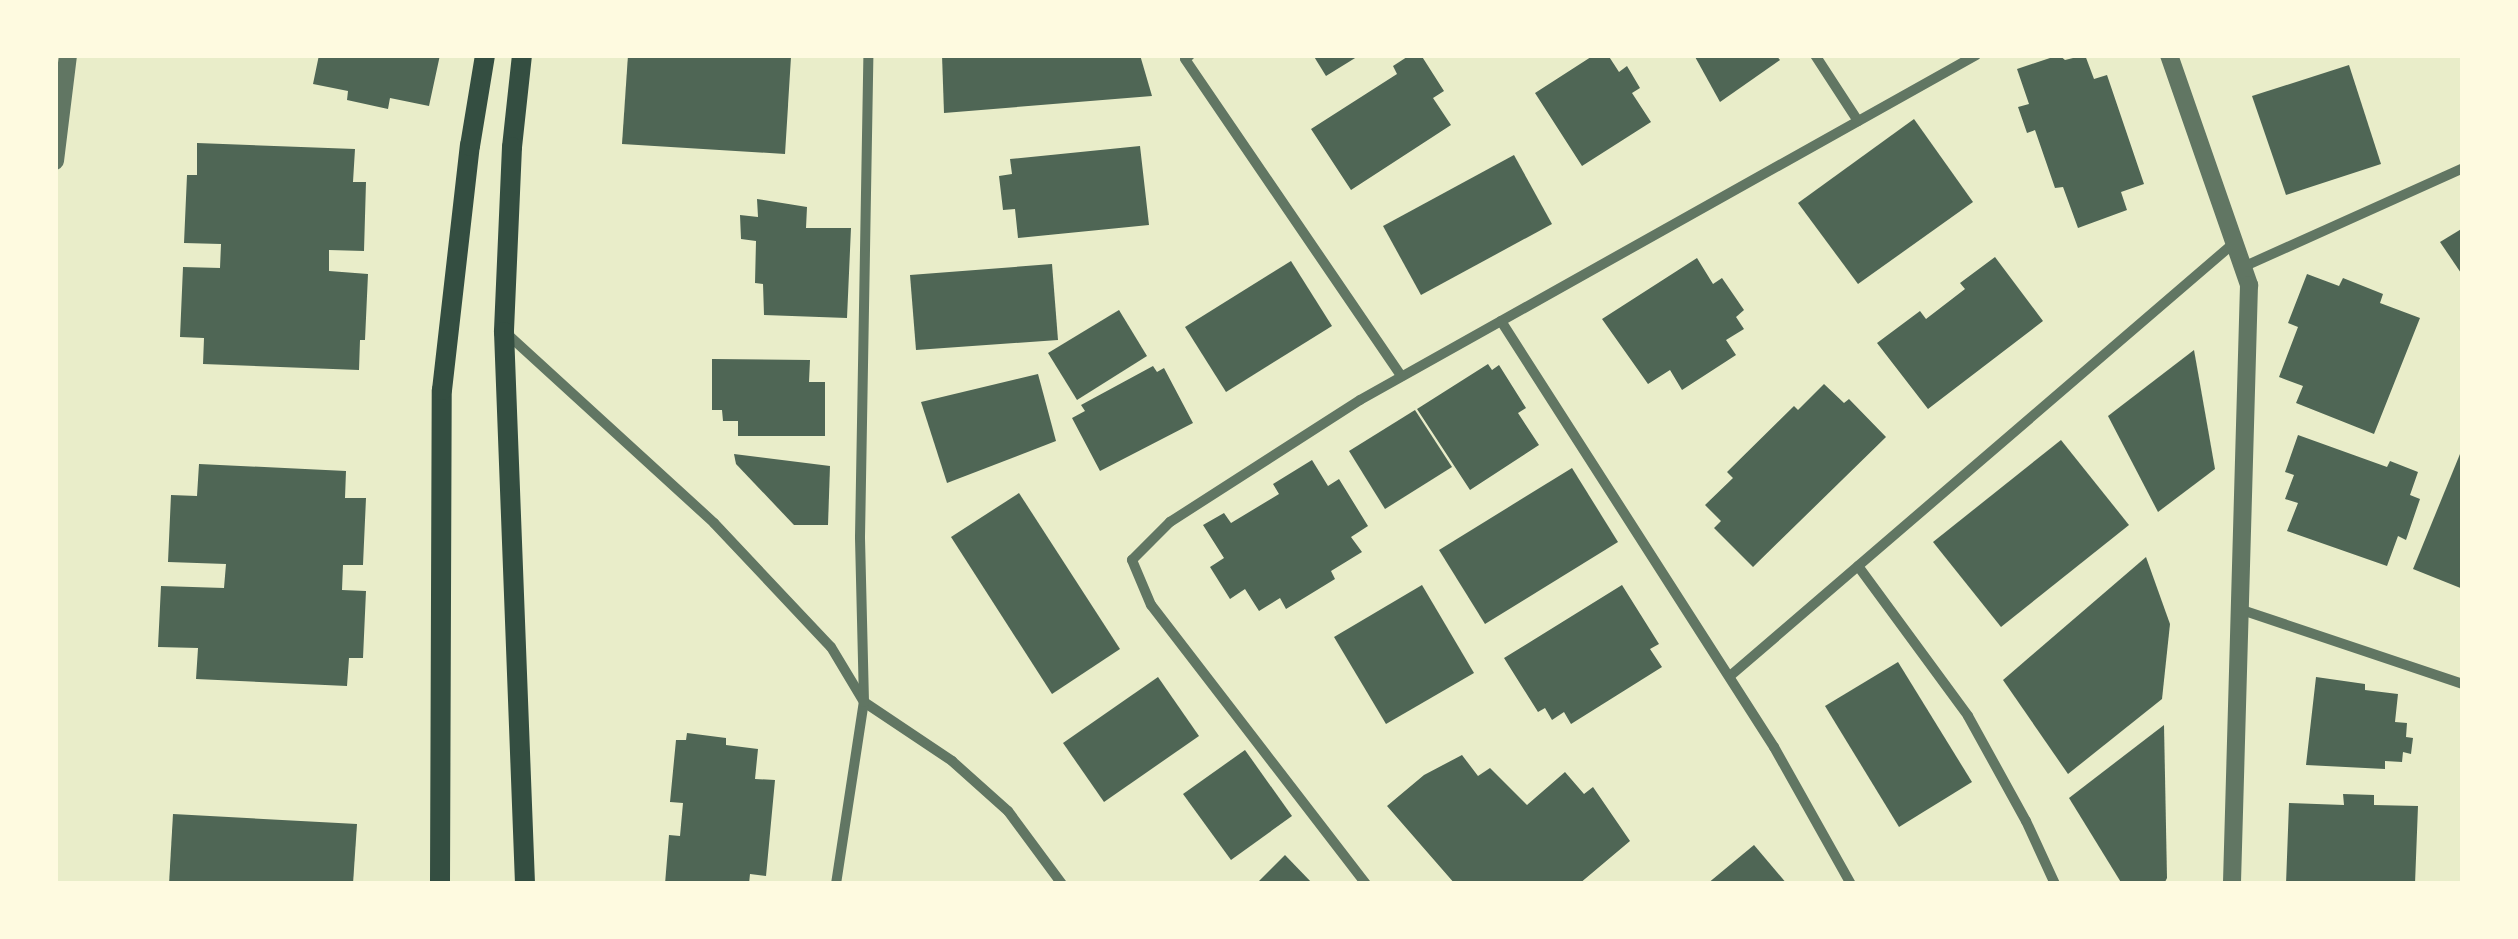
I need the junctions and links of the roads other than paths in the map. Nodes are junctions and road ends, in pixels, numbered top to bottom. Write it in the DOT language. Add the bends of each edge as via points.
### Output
graph roads {
  1 [pos="68,55"];
  2 [pos="486,55"];
  3 [pos="522,55"];
  4 [pos="868,55"];
  5 [pos="1190,55"];
  6 [pos="1815,55"];
  7 [pos="1976,55"];
  8 [pos="2169,55"];
  9 [pos="1858,121"];
  10 [pos="55,160"];
  11 [pos="2463,168"];
  12 [pos="2234,243"];
  13 [pos="2242,268"];
  14 [pos="1501,321"];
  15 [pos="504,332"];
  16 [pos="1401,376"];
  17 [pos="1858,566"];
  18 [pos="2238,608"];
  19 [pos="1730,676"];
  20 [pos="2463,684"];
  21 [pos="864,702"];
  22 [pos="440,884"];
  23 [pos="526,884"];
  24 [pos="836,884"];
  25 [pos="1062,884"];
  26 [pos="1366,884"];
  27 [pos="1851,884"];
  28 [pos="2055,884"];
  29 [pos="2232,884"];
  1 -- 10 [label="street"];
  2 -- 22 [label="main road" via="442,390"];
  3 -- 15 [label="main road"];
  4 -- 21 [label="street" via="860,537"];
  5 -- 16 [label="street" via="1186,59"];
  6 -- 9 [label="street"];
  7 -- 9 [label="street"];
  8 -- 12 [label="street"];
  9 -- 14 [label="street"];
  11 -- 13 [label="street"];
  12 -- 13 [label="street"];
  12 -- 17 [label="street"];
  13 -- 18 [label="street" via="2249,285"];
  14 -- 16 [label="street"];
  14 -- 19 [label="street"];
  15 -- 21 [label="street" via="714,522 831,647"];
  15 -- 23 [label="main road"];
  16 -- 26 [label="street" via="1170,522 1132,560 1151,605"];
  17 -- 19 [label="street"];
  17 -- 28 [label="street" via="1968,716"];
  18 -- 20 [label="street"];
  18 -- 29 [label="street"];
  19 -- 27 [label="street"];
  21 -- 24 [label="street"];
  21 -- 25 [label="street" via="952,761 1008,812"];
}
